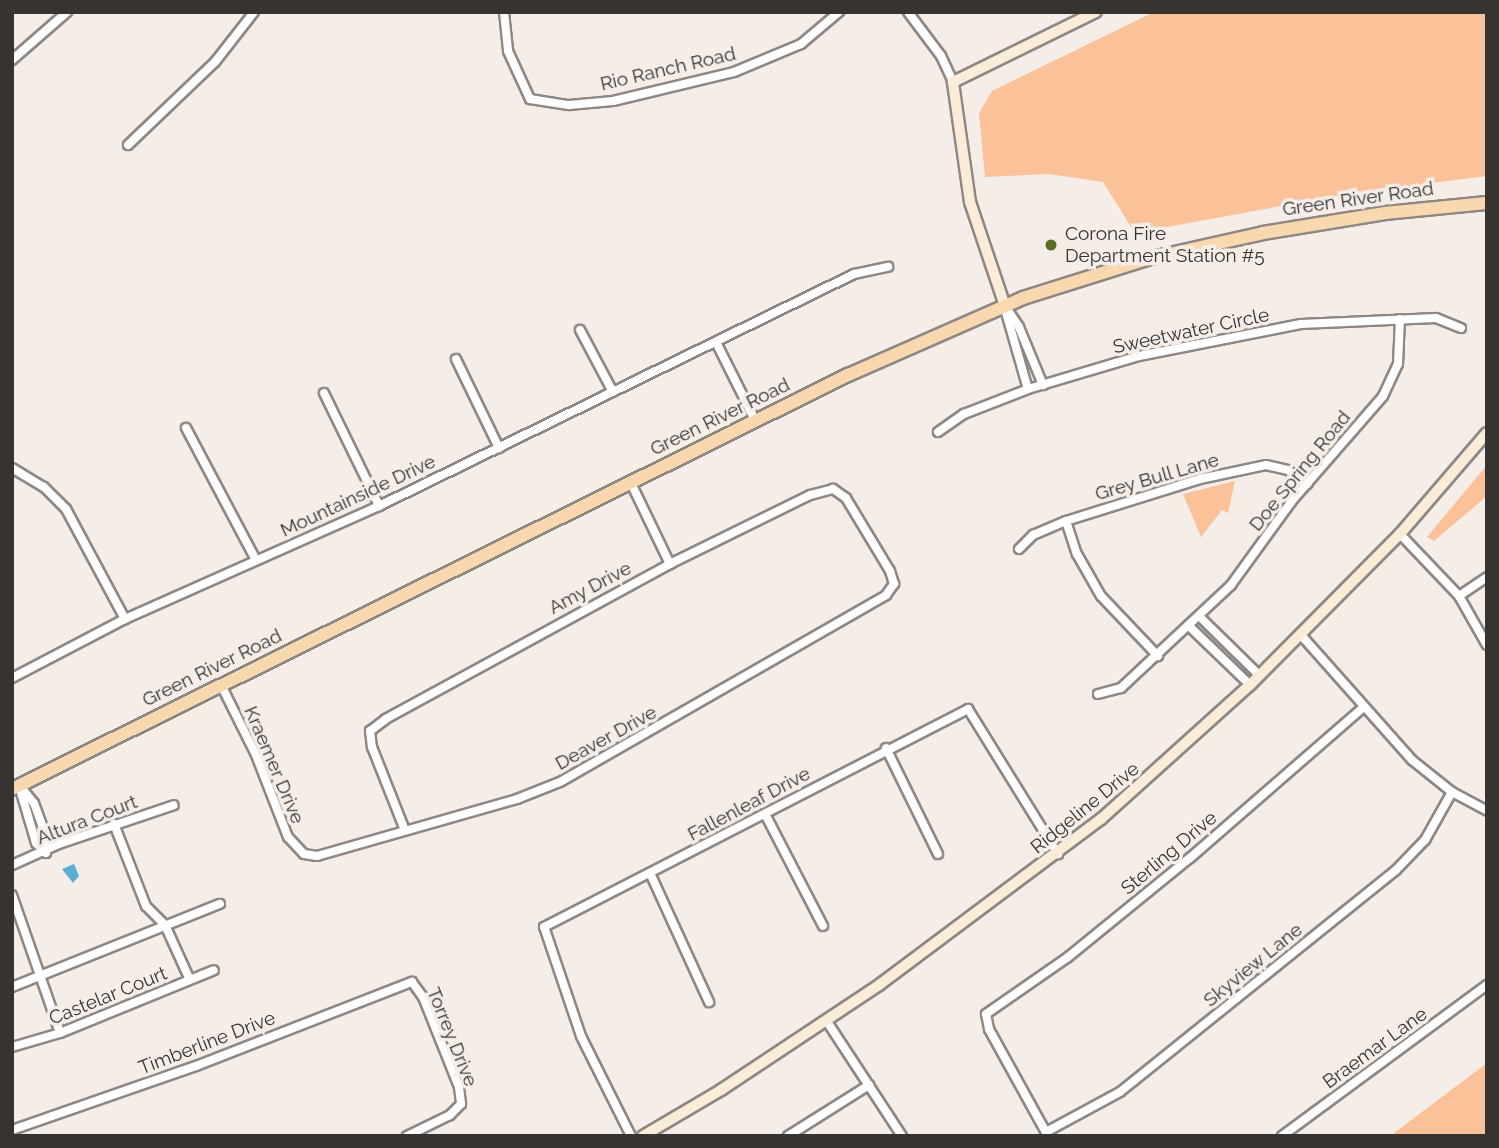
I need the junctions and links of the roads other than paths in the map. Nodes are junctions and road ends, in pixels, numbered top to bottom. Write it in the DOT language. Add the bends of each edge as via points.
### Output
graph roads {
  1 [pos="66,12"];
  2 [pos="254,12"];
  3 [pos="504,12"];
  4 [pos="839,12"];
  5 [pos="908,12"];
  6 [pos="1096,12"];
  7 [pos="12,60"];
  8 [pos="953,82"];
  9 [pos="128,145"];
  10 [pos="1487,203"];
  11 [pos="888,267"];
  12 [pos="1005,306"];
  13 [pos="1400,318"];
  14 [pos="1461,328"];
  15 [pos="580,330"];
  16 [pos="716,342"];
  17 [pos="456,359"];
  18 [pos="1044,385"];
  19 [pos="1028,389"];
  20 [pos="613,392"];
  21 [pos="324,393"];
  22 [pos="756,422"];
  23 [pos="186,428"];
  24 [pos="938,432"];
  25 [pos="1487,433"];
  26 [pos="499,448"];
  27 [pos="12,468"];
  28 [pos="631,483"];
  29 [pos="1308,484"];
  30 [pos="379,506"];
  31 [pos="1066,521"];
  32 [pos="1400,534"];
  33 [pos="1019,550"];
  34 [pos="256,560"];
  35 [pos="670,564"];
  36 [pos="1487,577"];
  37 [pos="894,584"];
  38 [pos="1458,596"];
  39 [pos="1200,617"];
  40 [pos="125,619"];
  41 [pos="1190,627"];
  42 [pos="1301,635"];
  43 [pos="1487,645"];
  44 [pos="1158,656"];
  45 [pos="1260,676"];
  46 [pos="12,678"];
  47 [pos="221,685"];
  48 [pos="1250,685"];
  49 [pos="1098,694"];
  50 [pos="1364,707"];
  51 [pos="886,748"];
  52 [pos="16,787"];
  53 [pos="1452,792"];
  54 [pos="174,805"];
  55 [pos="1487,811"];
  56 [pos="765,814"];
  57 [pos="114,824"];
  58 [pos="404,828"];
  59 [pos="46,853"];
  60 [pos="938,854"];
  61 [pos="1058,854"];
  62 [pos="304,855"];
  63 [pos="12,865"];
  64 [pos="650,873"];
  65 [pos="12,895"];
  66 [pos="220,904"];
  67 [pos="165,925"];
  68 [pos="823,926"];
  69 [pos="214,970"];
  70 [pos="38,978"];
  71 [pos="190,980"];
  72 [pos="412,982"];
  73 [pos="1487,985"];
  74 [pos="12,987"];
  75 [pos="709,1002"];
  76 [pos="826,1020"];
  77 [pos="60,1034"];
  78 [pos="12,1047"];
  79 [pos="869,1085"];
  80 [pos="12,1130"];
  81 [pos="1047,1134"];
  82 [pos="407,1136"];
  83 [pos="631,1136"];
  84 [pos="643,1136"];
  85 [pos="788,1136"];
  86 [pos="902,1136"];
  87 [pos="1282,1136"];
  1 -- 7 [label="street"];
  2 -- 9 [label="street" via="215,62"];
  3 -- 4 [label="street, Rio Ranch Road" via="508,51 530,99 569,104 613,101 734,72 801,44"];
  5 -- 8 [label="street" via="941,56"];
  6 -- 8 [label="street"];
  8 -- 12 [label="street" via="970,202"];
  10 -- 12 [label="main road, Green River Road" via="1336,219 1228,240 1136,262"];
  11 -- 16 [label="street, Mountainside Drive" via="854,274"];
  12 -- 18 [label="street"];
  12 -- 19 [label="street" via="1008,332"];
  12 -- 22 [label="main road, Green River Road" via="892,354"];
  13 -- 14 [label="street, Sweetwater Circle" via="1436,318"];
  13 -- 18 [label="street, Sweetwater Circle" via="1301,324 1139,356"];
  13 -- 29 [label="street, Doe Spring Road" via="1398,364 1383,396"];
  15 -- 20 [label="street"];
  16 -- 20 [label="street, Mountainside Drive"];
  16 -- 22 [label="street"];
  17 -- 26 [label="street"];
  18 -- 19 [label="street, Sweetwater Circle"];
  19 -- 24 [label="street, Sweetwater Circle" via="964,414"];
  20 -- 26 [label="street, Mountainside Drive"];
  21 -- 30 [label="street"];
  22 -- 28 [label="main road, Green River Road"];
  23 -- 34 [label="street"];
  25 -- 32 [label="street, Ridgeline Drive"];
  26 -- 30 [label="street, Mountainside Drive"];
  27 -- 40 [label="street" via="44,487 66,509"];
  28 -- 35 [label="street"];
  28 -- 47 [label="main road, Green River Road"];
  29 -- 31 [label="street, Grey Bull Lane" via="1288,470 1266,465 1131,498"];
  29 -- 39 [label="street, Doe Spring Road" via="1231,585"];
  30 -- 34 [label="street, Mountainside Drive"];
  31 -- 33 [label="street, Grey Bull Lane" via="1033,535"];
  31 -- 44 [label="street" via="1077,554 1101,596"];
  32 -- 38 [label="street"];
  32 -- 42 [label="street, Ridgeline Drive"];
  34 -- 40 [label="street, Mountainside Drive"];
  35 -- 37 [label="street, Amy Drive" via="810,495 833,489 846,498"];
  35 -- 58 [label="street, Amy Drive" via="370,731"];
  36 -- 38 [label="street"];
  37 -- 58 [label="street, Deaver Drive" via="886,595 815,640 560,782 517,799"];
  38 -- 43 [label="street"];
  39 -- 41 [label="street, Doe Spring Road"];
  39 -- 45 [label="street"];
  40 -- 46 [label="street, Mountainside Drive"];
  41 -- 44 [label="street, Doe Spring Road"];
  41 -- 48 [label="street"];
  42 -- 45 [label="street, Ridgeline Drive"];
  42 -- 50 [label="street"];
  44 -- 49 [label="street, Doe Spring Road" via="1121,688"];
  45 -- 48 [label="street, Ridgeline Drive"];
  47 -- 52 [label="main road, Green River Road"];
  47 -- 62 [label="street, Kraemer Drive" via="256,755 288,837"];
  48 -- 61 [label="street, Ridgeline Drive"];
  50 -- 53 [label="street" via="1412,761"];
  50 -- 81 [label="street, Sterling Drive" via="1190,858 1068,957 986,1014 989,1030"];
  51 -- 56 [label="street, Fallenleaf Drive"];
  51 -- 60 [label="street"];
  51 -- 61 [label="street, Fallenleaf Drive" via="968,709"];
  52 -- 59 [label="street" via="36,844"];
  53 -- 55 [label="street"];
  53 -- 81 [label="street, Skyview Lane" via="1425,840 1396,870 1120,1092"];
  54 -- 57 [label="street, Altura Court"];
  56 -- 64 [label="street, Fallenleaf Drive"];
  56 -- 68 [label="street"];
  57 -- 59 [label="street, Altura Court"];
  57 -- 67 [label="street" via="146,906"];
  58 -- 62 [label="street, Deaver Drive" via="317,856"];
  59 -- 63 [label="street, Altura Court"];
  61 -- 76 [label="street, Ridgeline Drive"];
  64 -- 75 [label="street"];
  64 -- 83 [label="street, Fallenleaf Drive" via="544,927 581,1036"];
  65 -- 70 [label="street"];
  66 -- 67 [label="street"];
  67 -- 70 [label="street"];
  67 -- 71 [label="street"];
  69 -- 71 [label="street, Castelar Court"];
  70 -- 74 [label="street"];
  70 -- 77 [label="street"];
  71 -- 77 [label="street, Castelar Court"];
  72 -- 80 [label="street, Timberline Drive" via="196,1066"];
  72 -- 82 [label="street, Torrey Drive" via="459,1087 461,1104 450,1115"];
  73 -- 87 [label="street, Braemar Lane"];
  76 -- 79 [label="street"];
  76 -- 84 [label="street, Ridgeline Drive"];
  77 -- 78 [label="street, Castelar Court"];
  79 -- 85 [label="street"];
  79 -- 86 [label="street"];
}
